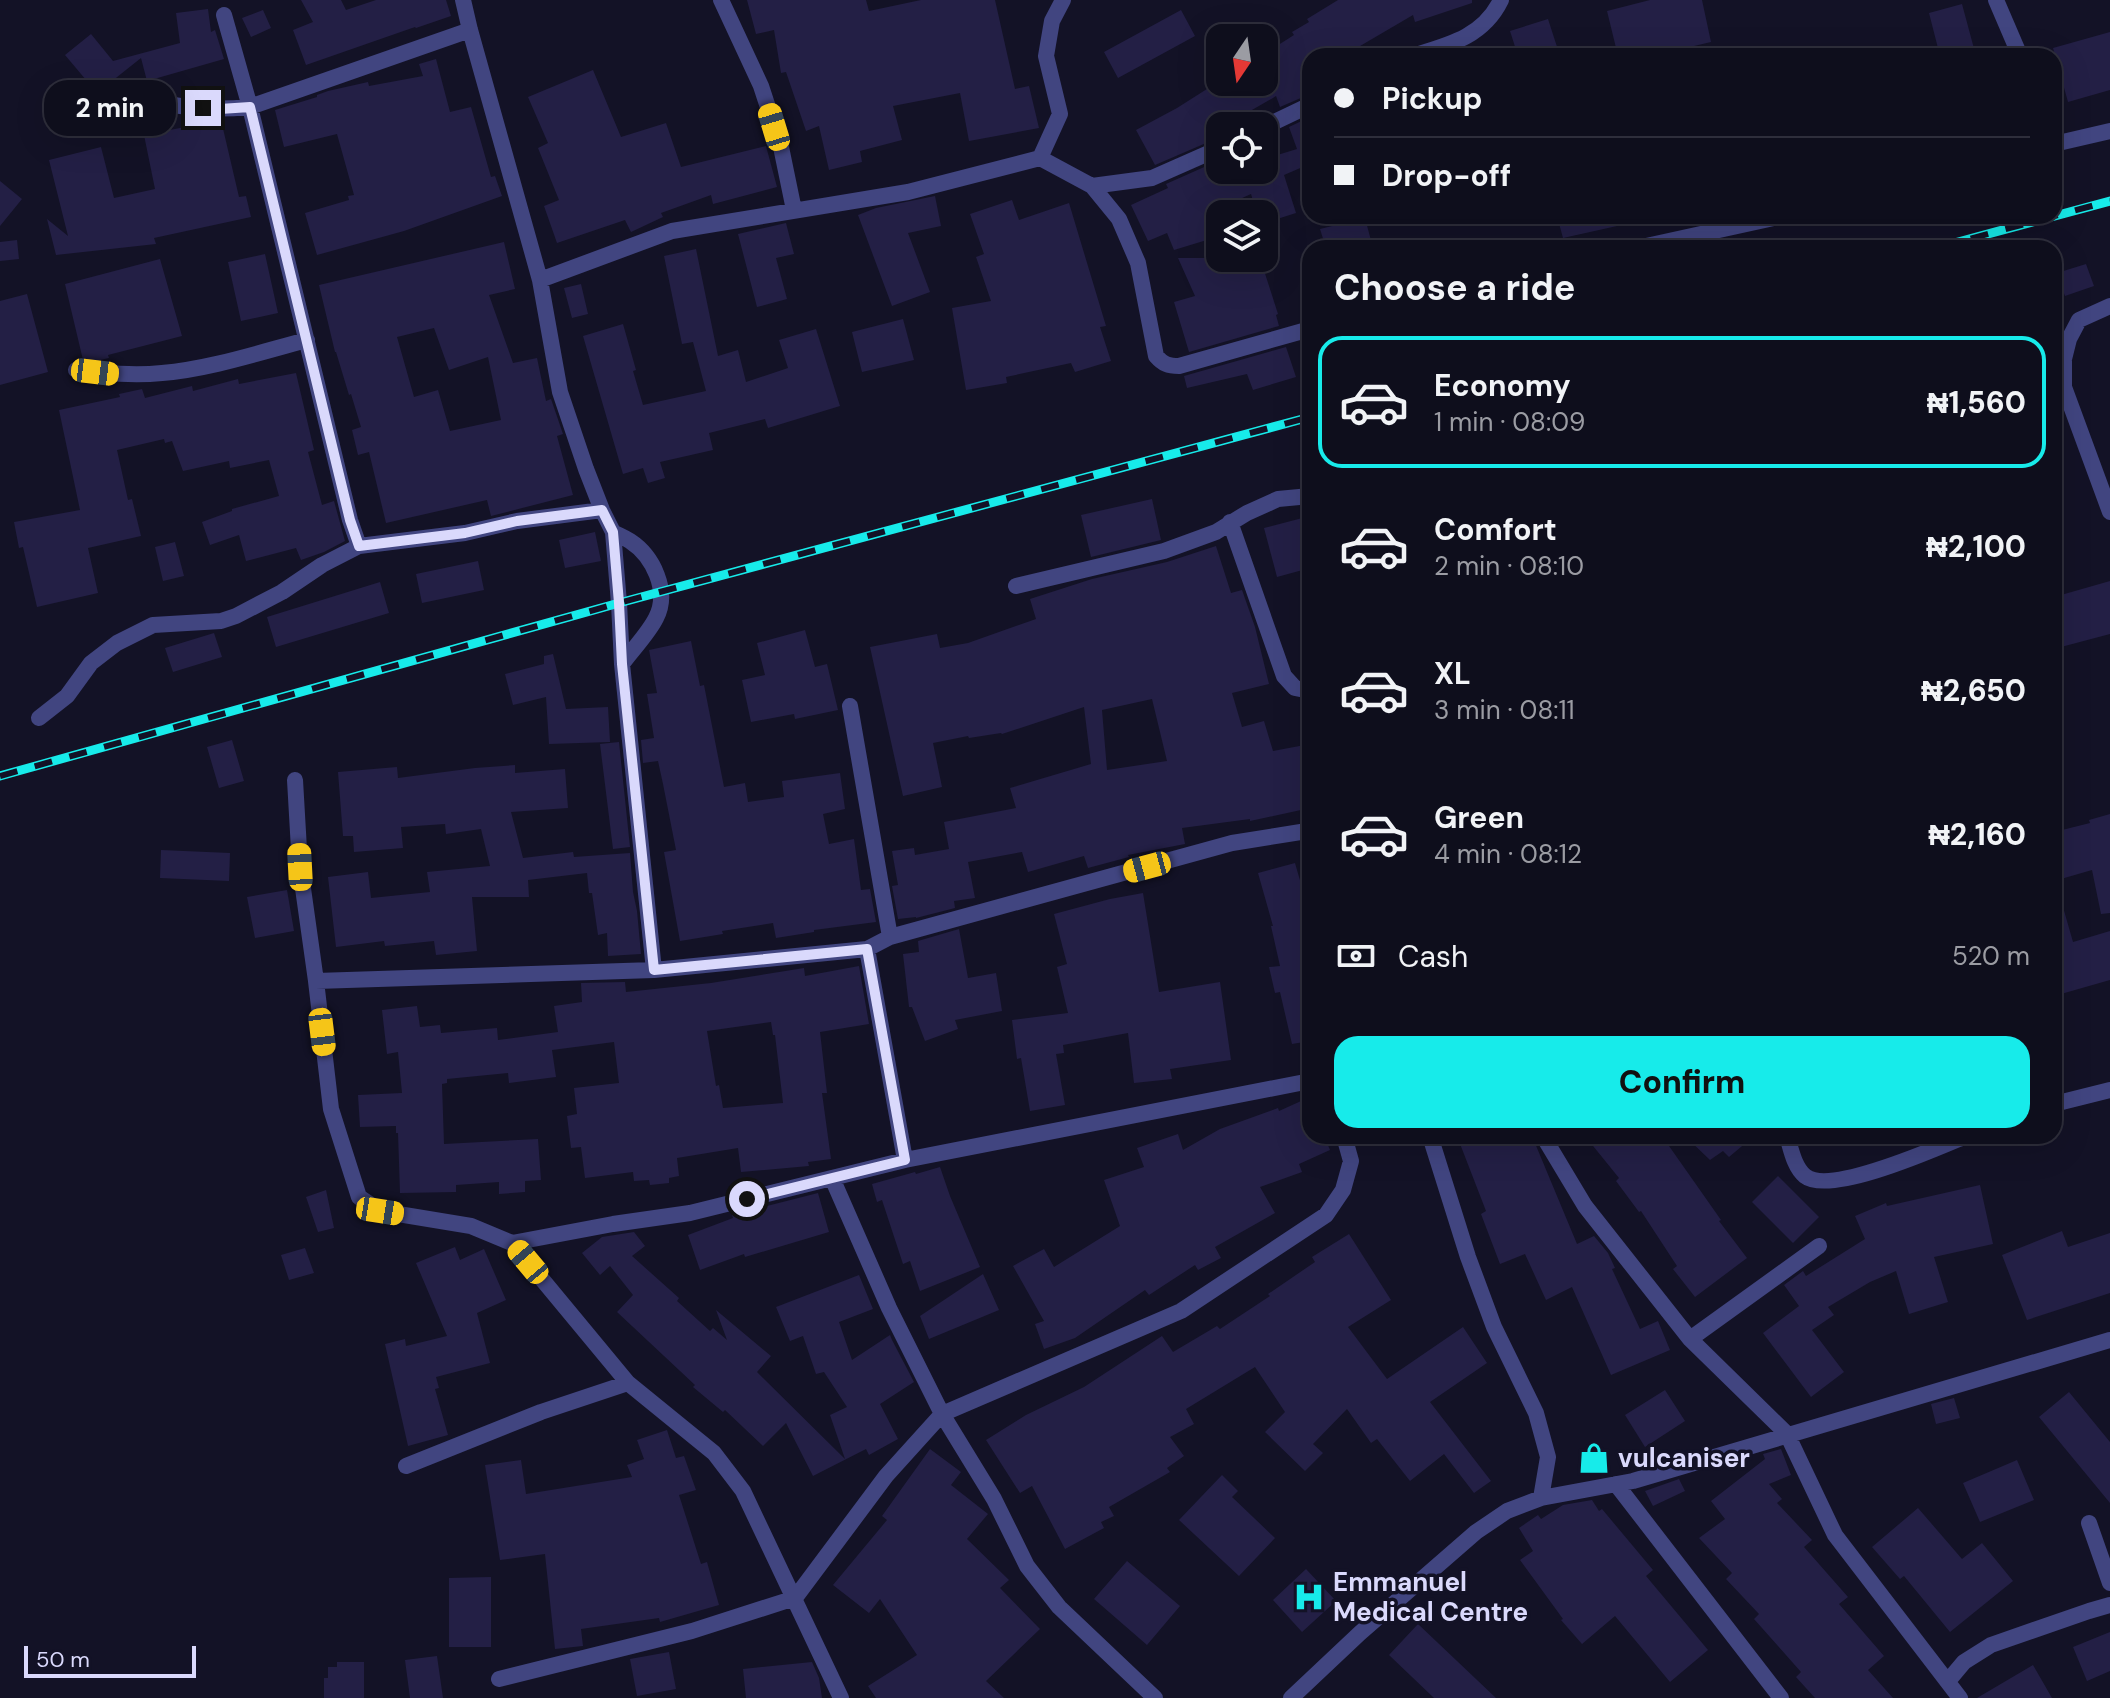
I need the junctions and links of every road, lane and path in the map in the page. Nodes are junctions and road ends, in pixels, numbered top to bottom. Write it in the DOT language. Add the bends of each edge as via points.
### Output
graph roads {
  1 [pos="463,0"];
  2 [pos="721,0"];
  3 [pos="1063,0"];
  4 [pos="1501,0"];
  5 [pos="1996,0"];
  6 [pos="224,15"];
  7 [pos="470,30"];
  8 [pos="1434,48"];
  9 [pos="2017,48"];
  10 [pos="125,98"];
  11 [pos="250,107"];
  12 [pos="1302,109"];
  13 [pos="1278,120"];
  14 [pos="2110,131"];
  15 [pos="2062,142"];
  16 [pos="1206,154"];
  17 [pos="1040,158"];
  18 [pos="1092,186"];
  19 [pos="794,210"];
  20 [pos="1746,224"];
  21 [pos="1674,240"];
  22 [pos="540,280"];
  23 [pos="2110,306"];
  24 [pos="1302,331"];
  25 [pos="307,340"];
  26 [pos="76,370"];
  27 [pos="1302,497"];
  28 [pos="602,510"];
  29 [pos="2110,512"];
  30 [pos="1230,522"];
  31 [pos="613,532"];
  32 [pos="359,546"];
  33 [pos="1016,586"];
  34 [pos="622,664"];
  35 [pos="1302,689"];
  36 [pos="850,706"];
  37 [pos="39,718"];
  38 [pos="295,780"];
  39 [pos="1302,832"];
  40 [pos="890,937"];
  41 [pos="867,949"];
  42 [pos="654,970"];
  43 [pos="316,981"];
  44 [pos="1302,1083"];
  45 [pos="2110,1090"];
  46 [pos="2062,1102"];
  47 [pos="1346,1144"];
  48 [pos="1433,1144"];
  49 [pos="1548,1144"];
  50 [pos="1790,1144"];
  51 [pos="1947,1144"];
  52 [pos="905,1160"];
  53 [pos="832,1178"];
  54 [pos="512,1243"];
  55 [pos="1819,1246"];
  56 [pos="1690,1339"];
  57 [pos="2110,1340"];
  58 [pos="628,1383"];
  59 [pos="942,1414"];
  60 [pos="1787,1434"];
  61 [pos="406,1466"];
  62 [pos="1616,1484"];
  63 [pos="1541,1498"];
  64 [pos="2089,1523"];
  65 [pos="2110,1583"];
  66 [pos="795,1598"];
  67 [pos="2110,1605"];
  68 [pos="499,1679"];
  69 [pos="1948,1681"];
  70 [pos="841,1698"];
  71 [pos="1155,1698"];
  72 [pos="1291,1698"];
  73 [pos="1781,1698"];
  74 [pos="1960,1698"];
  1 -- 7 [label="street"];
  2 -- 19 [label="street" via="761,86"];
  3 -- 17 [label="street" via="1052,21 1046,56 1060,114"];
  4 -- 8 [label="street" via="1474,33"];
  5 -- 9 [label="street"];
  6 -- 11 [label="street"];
  7 -- 11 [label="street"];
  7 -- 22 [label="street"];
  10 -- 11 [label="street" via="127,89 187,106"];
  11 -- 25 [label="street"];
  12 -- 13 [label="street"];
  14 -- 15 [label="street"];
  16 -- 18 [label="street" via="1152,178"];
  17 -- 18 [label="street"];
  17 -- 19 [label="street" via="908,192"];
  18 -- 24 [label="street" via="1119,219 1138,263 1156,356 1163,363 1179,366"];
  19 -- 22 [label="street" via="672,231"];
  20 -- 21 [label="street"];
  22 -- 28 [label="street" via="560,392"];
  23 -- 29 [label="street" via="2079,320 2064,359 2064,387"];
  25 -- 26 [label="street" via="164,373"];
  25 -- 32 [label="street"];
  27 -- 30 [label="street" via="1278,499"];
  28 -- 31 [label="street"];
  28 -- 32 [label="street"];
  30 -- 33 [label="street" via="1164,551"];
  30 -- 35 [label="street" via="1284,676"];
  31 -- 34 [label="street"];
  31 -- 34 [label="street" via="632,542 653,565 661,591 657,618"];
  32 -- 37 [label="street" via="236,616 153,625 117,643"];
  34 -- 42 [label="street"];
  36 -- 40 [label="street"];
  38 -- 43 [label="street" via="300,867"];
  39 -- 40 [label="street" via="1232,843"];
  40 -- 41 [label="street"];
  41 -- 42 [label="street"];
  41 -- 52 [label="street"];
  42 -- 43 [label="street"];
  43 -- 54 [label="street" via="331,1109 359,1197 380,1211 471,1226"];
  44 -- 52 [label="street"];
  45 -- 46 [label="street"];
  47 -- 59 [label="street" via="1351,1161 1343,1190 1326,1215 1181,1311"];
  48 -- 63 [label="street" via="1494,1327 1536,1413 1548,1457"];
  49 -- 56 [label="street" via="1585,1206"];
  50 -- 51 [label="street" via="1797,1167 1821,1182"];
  52 -- 53 [label="street"];
  53 -- 54 [label="street" via="690,1213"];
  53 -- 59 [label="street"];
  54 -- 58 [label="street"];
  55 -- 56 [label="street"];
  56 -- 60 [label="street"];
  57 -- 60 [label="street"];
  58 -- 61 [label="street"];
  58 -- 66 [label="street" via="714,1453 743,1491"];
  59 -- 66 [label="street" via="886,1476"];
  59 -- 71 [label="street" via="1027,1566 1059,1607"];
  60 -- 62 [label="street"];
  60 -- 69 [label="street" via="1835,1535"];
  62 -- 63 [label="street"];
  62 -- 73 [label="street"];
  63 -- 72 [label="street" via="1507,1511 1476,1532"];
  64 -- 65 [label="street"];
  66 -- 68 [label="street" via="692,1631"];
  66 -- 70 [label="street"];
  67 -- 69 [label="street" via="1991,1645 1964,1662"];
  69 -- 74 [label="street"];
}
